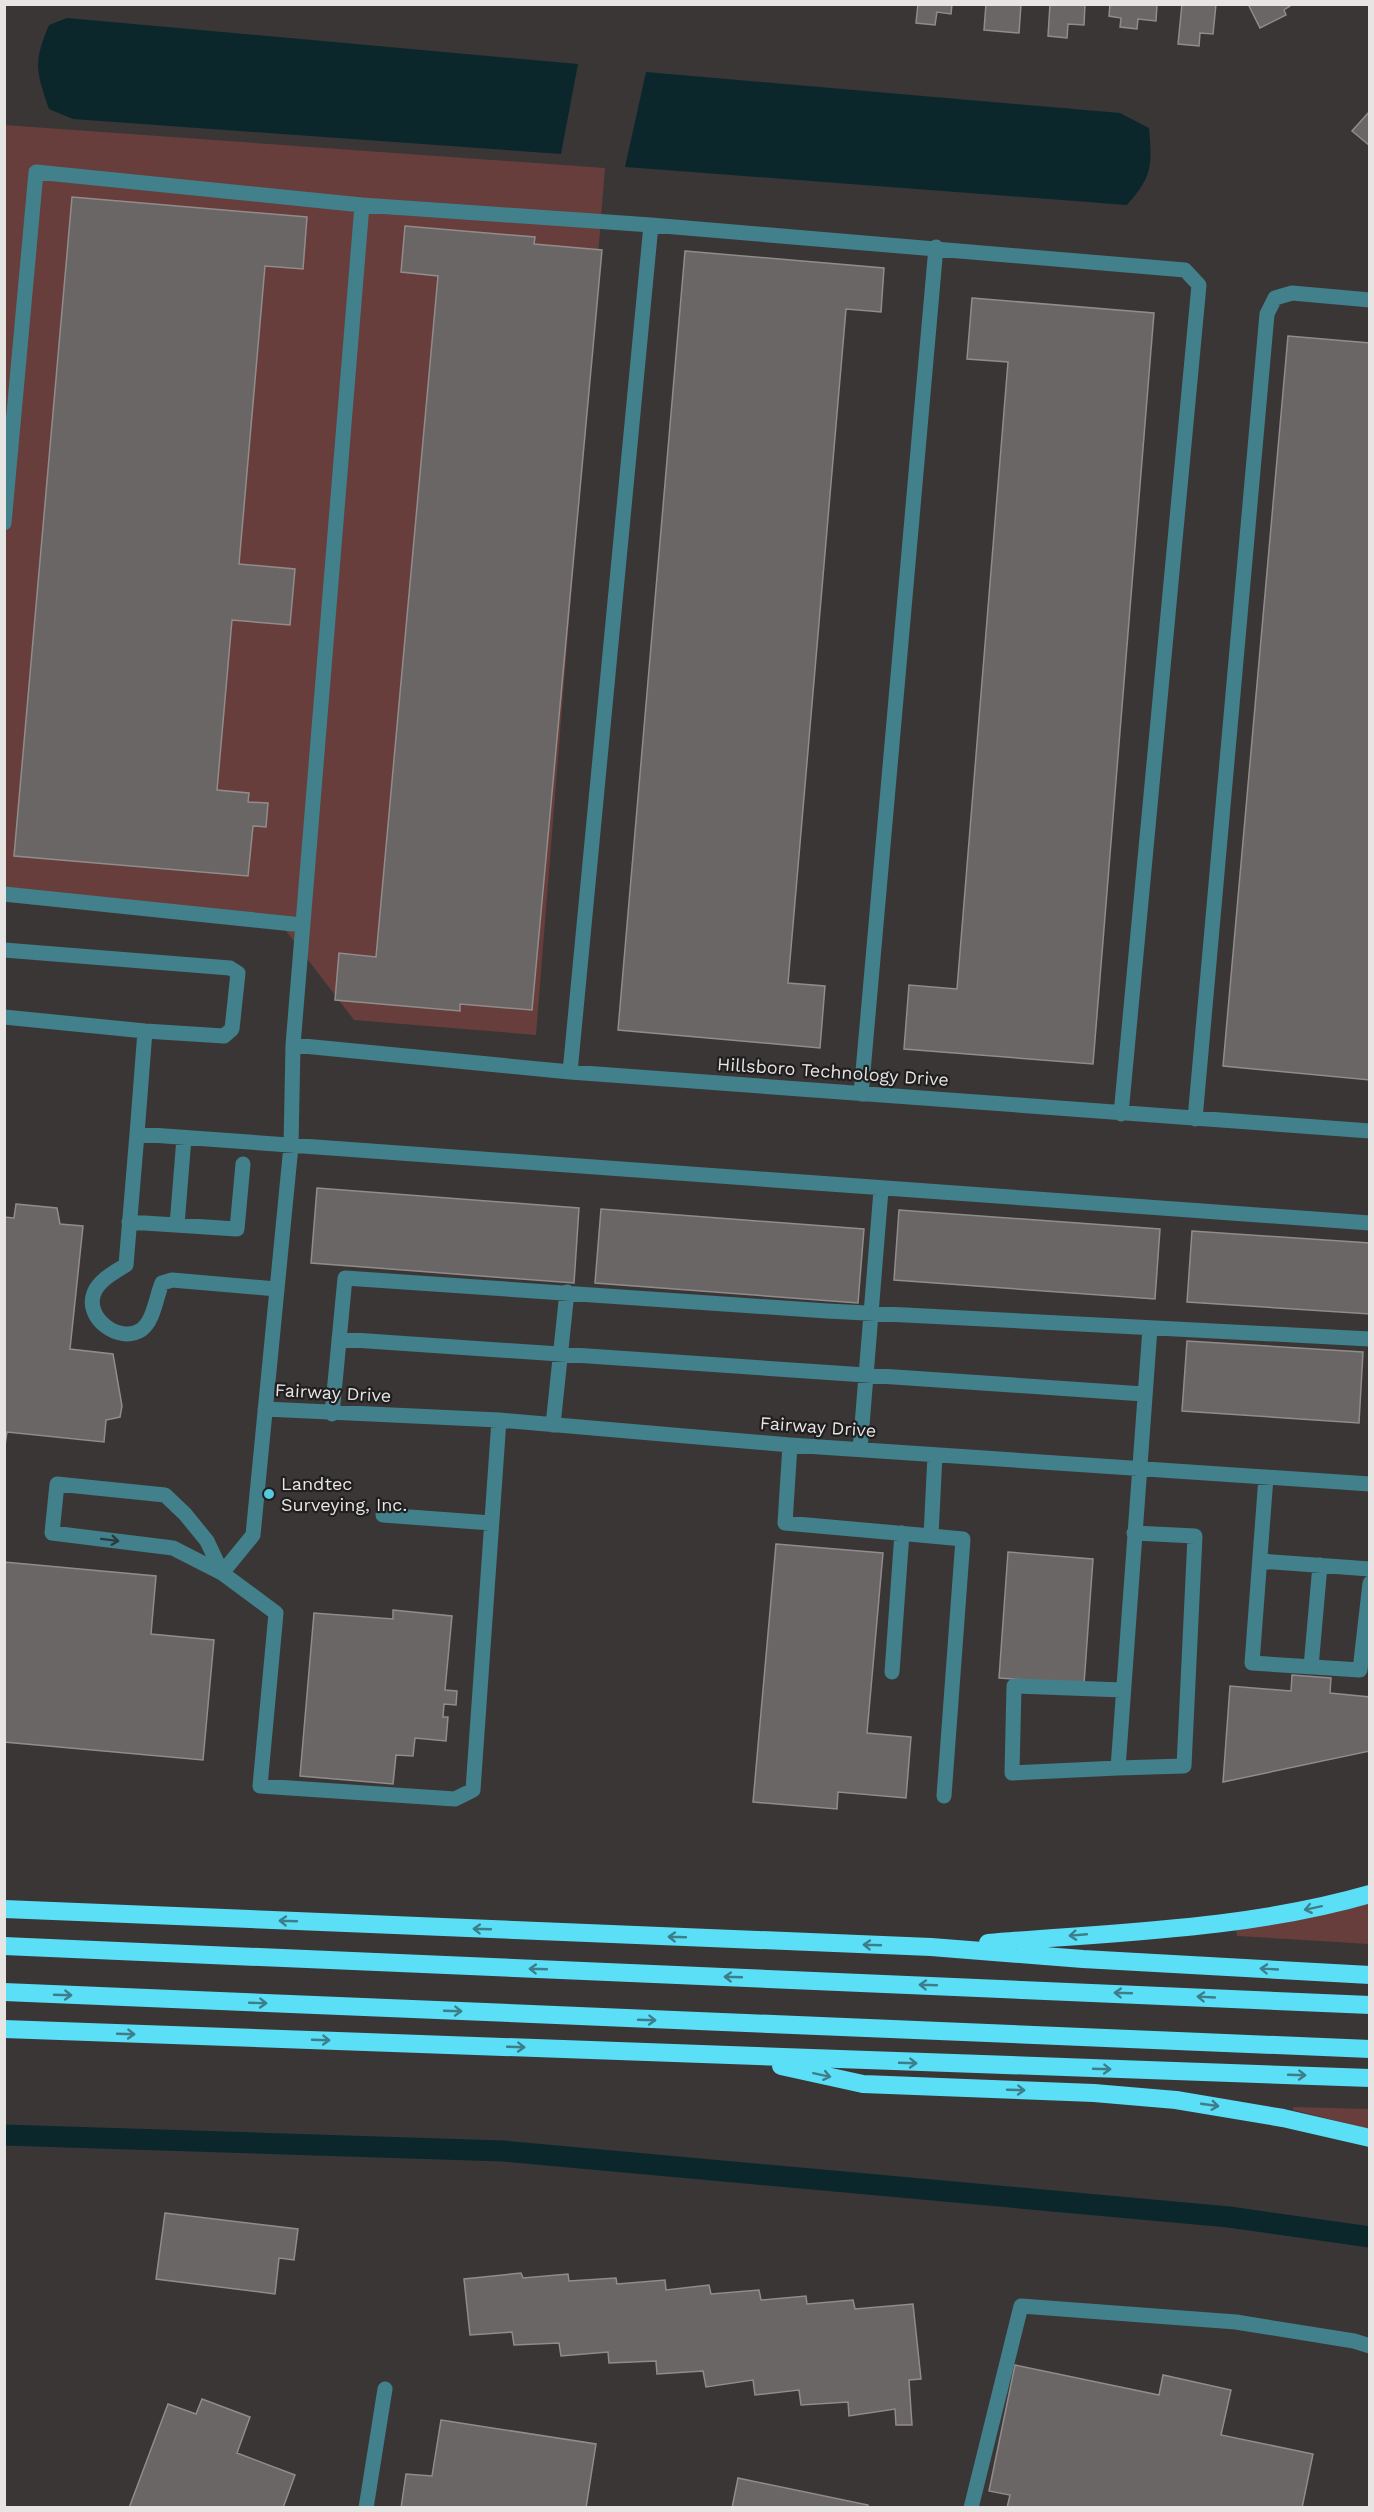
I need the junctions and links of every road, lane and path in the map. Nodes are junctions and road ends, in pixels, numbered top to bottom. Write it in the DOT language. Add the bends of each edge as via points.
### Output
graph roads {
  1 [pos="362,205"];
  2 [pos="651,225"];
  3 [pos="936,247"];
  4 [pos="1370,300"];
  5 [pos="4,523"];
  6 [pos="4,894"];
  7 [pos="303,925"];
  8 [pos="4,950"];
  9 [pos="4,1017"];
  10 [pos="145,1031"];
  11 [pos="293,1045"];
  12 [pos="570,1072"];
  13 [pos="861,1094"];
  14 [pos="1121,1114"];
  15 [pos="1196,1119"];
  16 [pos="1370,1131"];
  17 [pos="137,1134"];
  18 [pos="184,1138"];
  19 [pos="291,1146"];
  20 [pos="243,1164"];
  21 [pos="881,1190"];
  22 [pos="129,1221"];
  23 [pos="1370,1223"];
  24 [pos="177,1225"];
  25 [pos="276,1289"];
  26 [pos="567,1292"];
  27 [pos="870,1313"];
  28 [pos="1150,1328"];
  29 [pos="339,1339"];
  30 [pos="1370,1339"];
  31 [pos="561,1354"];
  32 [pos="865,1375"];
  33 [pos="1144,1394"];
  34 [pos="265,1409"];
  35 [pos="332,1414"];
  36 [pos="499,1420"];
  37 [pos="553,1425"];
  38 [pos="790,1445"];
  39 [pos="860,1450"];
  40 [pos="935,1455"];
  41 [pos="1138,1469"];
  42 [pos="1266,1477"];
  43 [pos="1370,1484"];
  44 [pos="383,1515"];
  45 [pos="491,1523"];
  46 [pos="902,1533"];
  47 [pos="1134,1533"];
  48 [pos="931,1536"];
  49 [pos="1260,1561"];
  50 [pos="1320,1565"];
  51 [pos="1370,1569"];
  52 [pos="222,1573"];
  53 [pos="1370,1583"];
  54 [pos="1311,1667"];
  55 [pos="892,1672"];
  56 [pos="1124,1690"];
  57 [pos="1118,1768"];
  58 [pos="944,1796"];
  59 [pos="1370,1894"];
  60 [pos="4,1909"];
  61 [pos="4,1946"];
  62 [pos="931,1947"];
  63 [pos="1370,1975"];
  64 [pos="4,1992"];
  65 [pos="1370,2005"];
  66 [pos="4,2030"];
  67 [pos="1370,2049"];
  68 [pos="723,2054"];
  69 [pos="1370,2078"];
  70 [pos="1370,2138"];
  71 [pos="1370,2346"];
  72 [pos="385,2389"];
  73 [pos="366,2508"];
  74 [pos="971,2508"];
  1 -- 2 [label="street"];
  1 -- 5 [label="street" via="36,172"];
  1 -- 7 [label="street, Fairway Drive"];
  2 -- 3 [label="street"];
  2 -- 12 [label="street"];
  3 -- 13 [label="street"];
  3 -- 14 [label="street" via="1185,270 1199,285"];
  4 -- 15 [label="street" via="1292,293 1275,298 1267,314"];
  6 -- 7 [label="street"];
  7 -- 11 [label="street, Fairway Drive"];
  8 -- 10 [label="street" via="231,968 238,973 232,1029 224,1036"];
  9 -- 10 [label="street"];
  10 -- 17 [label="street"];
  11 -- 12 [label="street, Hillsboro Technology Drive"];
  11 -- 19 [label="street, Fairway Drive"];
  12 -- 13 [label="street, Hillsboro Technology Drive"];
  13 -- 14 [label="street, Hillsboro Technology Drive"];
  14 -- 15 [label="street, Hillsboro Technology Drive"];
  15 -- 16 [label="street, Hillsboro Technology Drive"];
  17 -- 18 [label="street"];
  17 -- 22 [label="street"];
  18 -- 19 [label="street"];
  18 -- 24 [label="street"];
  19 -- 21 [label="street"];
  19 -- 25 [label="street, Fairway Drive"];
  20 -- 24 [label="street" via="237,1229"];
  21 -- 23 [label="street"];
  21 -- 27 [label="street"];
  22 -- 24 [label="street"];
  22 -- 25 [label="street" via="126,1265 104,1280 94,1294 93,1309 98,1321 109,1329 125,1334 140,1330 149,1321 162,1283 172,1280"];
  25 -- 34 [label="street, Fairway Drive"];
  26 -- 27 [label="street"];
  26 -- 29 [label="street" via="345,1278"];
  26 -- 31 [label="street"];
  27 -- 28 [label="street"];
  27 -- 32 [label="street"];
  28 -- 30 [label="street"];
  28 -- 33 [label="street"];
  29 -- 31 [label="street"];
  29 -- 35 [label="street"];
  31 -- 32 [label="street"];
  31 -- 37 [label="street"];
  32 -- 33 [label="street"];
  32 -- 39 [label="street"];
  33 -- 41 [label="street"];
  34 -- 35 [label="street, Fairway Drive"];
  34 -- 52 [label="street, Fairway Drive" via="253,1535"];
  35 -- 36 [label="street, Fairway Drive"];
  36 -- 37 [label="street, Fairway Drive"];
  36 -- 45 [label="street"];
  37 -- 38 [label="street, Fairway Drive"];
  38 -- 39 [label="street, Fairway Drive"];
  38 -- 46 [label="street" via="785,1523"];
  39 -- 40 [label="street, Fairway Drive"];
  40 -- 41 [label="street, Fairway Drive"];
  40 -- 48 [label="street"];
  41 -- 42 [label="street, Fairway Drive"];
  41 -- 47 [label="street"];
  42 -- 43 [label="street, Fairway Drive"];
  42 -- 49 [label="street"];
  44 -- 45 [label="street"];
  45 -- 52 [label="street" via="473,1790 455,1799 260,1786 276,1613"];
  46 -- 48 [label="street"];
  46 -- 55 [label="street"];
  47 -- 56 [label="street"];
  47 -- 57 [label="street" via="1195,1536 1184,1766"];
  48 -- 58 [label="street" via="963,1539"];
  49 -- 50 [label="street"];
  49 -- 54 [label="street" via="1252,1663"];
  50 -- 51 [label="street"];
  50 -- 54 [label="street"];
  52 -- 52 [label="street, one-way" via="207,1541 165,1496 57,1484 52,1533 173,1548"];
  53 -- 54 [label="street" via="1360,1670"];
  56 -- 57 [label="street"];
  56 -- 57 [label="street" via="1014,1686 1012,1773"];
  59 -- 62 [label="highway, one-way" via="1311,1909 1210,1926"];
  62 -- 60 [label="highway, one-way"];
  65 -- 61 [label="highway, one-way"];
  63 -- 62 [label="highway, one-way"];
  64 -- 67 [label="highway, one-way"];
  66 -- 68 [label="highway, one-way"];
  68 -- 69 [label="highway, one-way"];
  68 -- 70 [label="highway, one-way" via="863,2084 1094,2093 1209,2104"];
  71 -- 74 [label="street" via="1236,2322 1021,2306"];
  72 -- 73 [label="street"];
}
